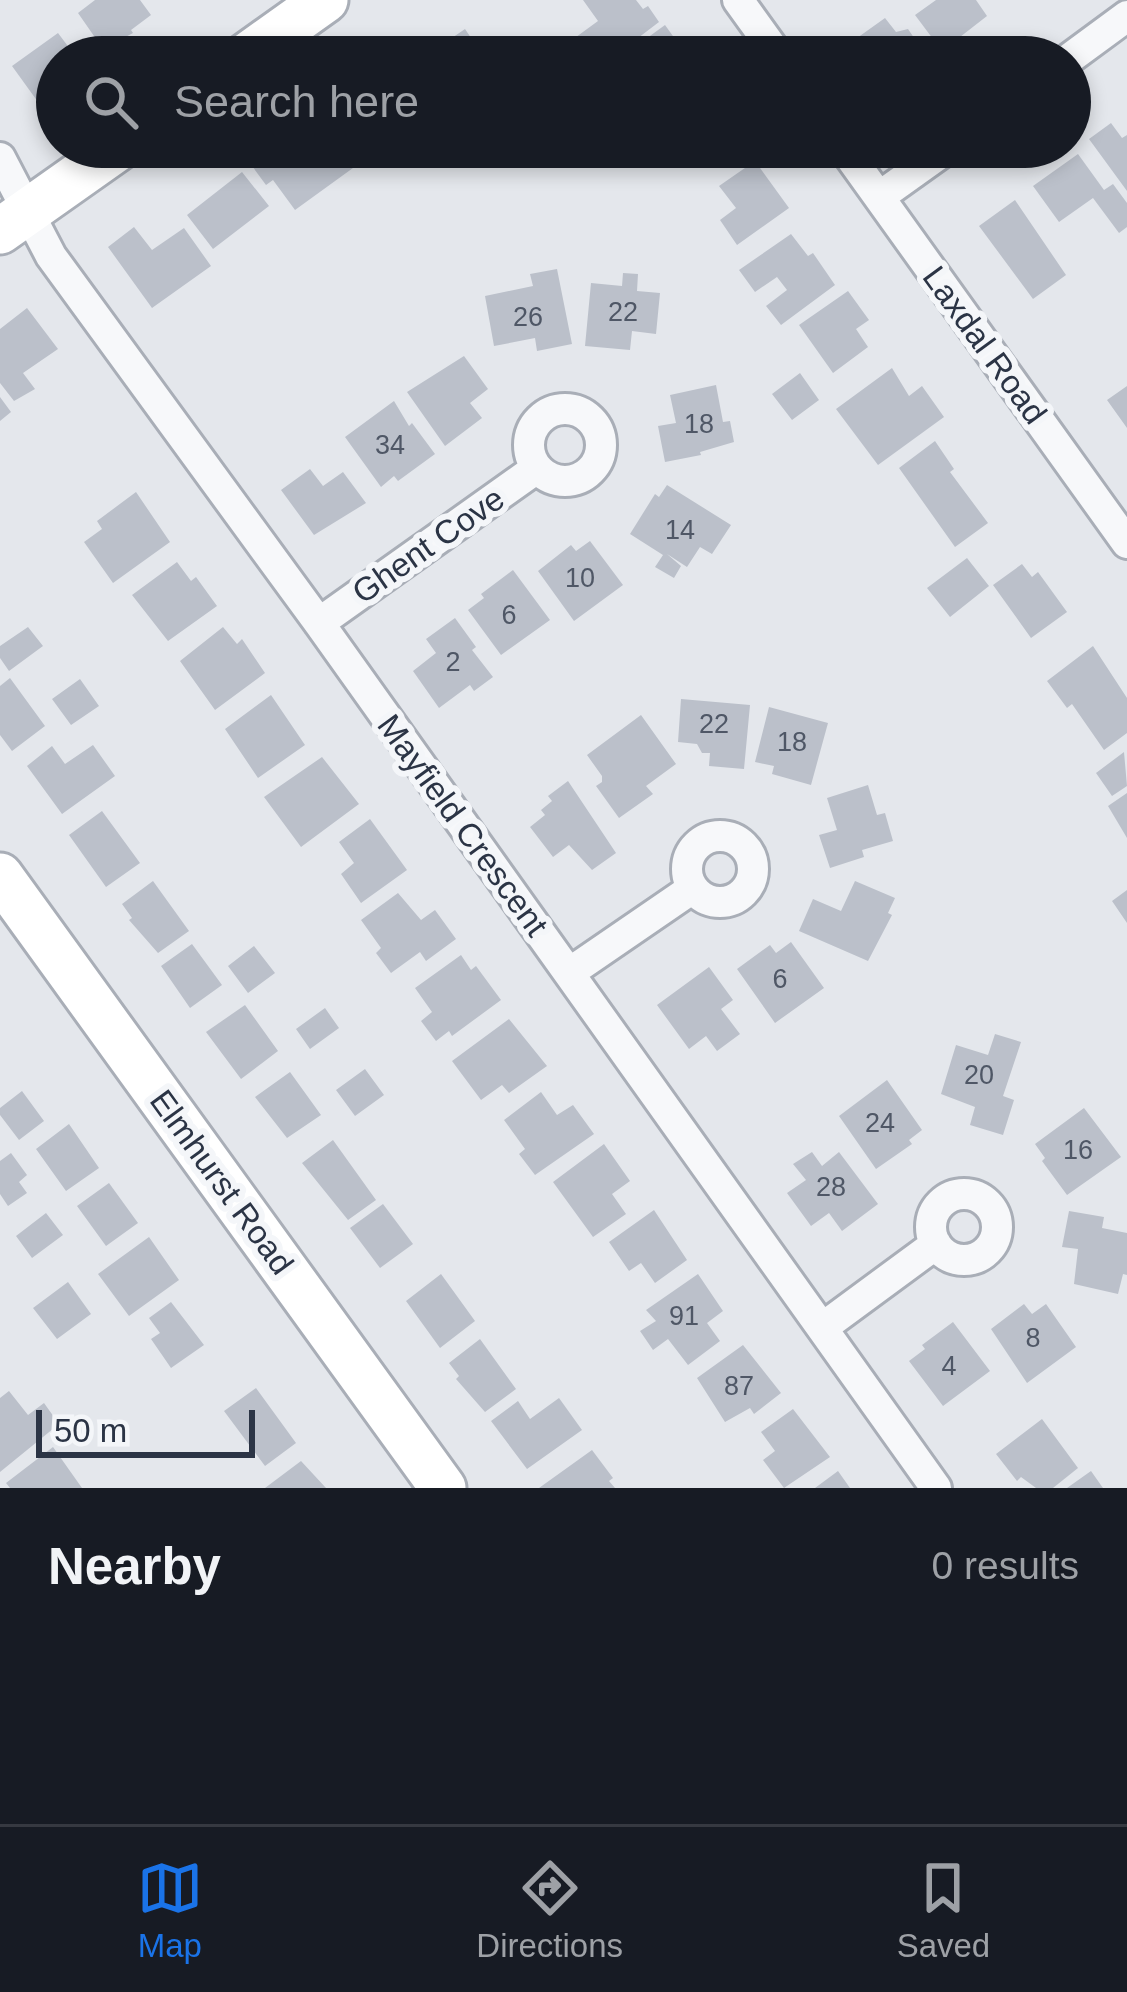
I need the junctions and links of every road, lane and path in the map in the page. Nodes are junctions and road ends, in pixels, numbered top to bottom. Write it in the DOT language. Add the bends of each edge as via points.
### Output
graph roads {
  1 [pos="325,0"];
  2 [pos="738,0"];
  3 [pos="1127,16"];
  4 [pos="274,36"];
  5 [pos="764,36"];
  6 [pos="1091,43"];
  7 [pos="0,158"];
  8 [pos="89,168"];
  9 [pos="858,168"];
  10 [pos="920,168"];
  11 [pos="879,197"];
  12 [pos="14,222"];
  13 [pos="537,468"];
  14 [pos="1127,543"];
  15 [pos="319,623"];
  16 [pos="693,888"];
  17 [pos="6,895"];
  18 [pos="569,973"];
  19 [pos="936,1244"];
  20 [pos="822,1328"];
  21 [pos="443,1488"];
  22 [pos="936,1488"];
  1 -- 4 [label="street"];
  2 -- 5 [label="street"];
  3 -- 6 [label="street"];
  7 -- 12 [label="street, Mayfield Crescent"];
  8 -- 12 [label="street"];
  9 -- 11 [label="street, Laxdal Road"];
  10 -- 11 [label="street"];
  11 -- 14 [label="street, Laxdal Road"];
  12 -- 15 [label="street, Mayfield Crescent" via="51,256"];
  13 -- 15 [label="street, Ghent Cove"];
  15 -- 18 [label="street, Mayfield Crescent"];
  16 -- 18 [label="street"];
  17 -- 21 [label="street, Elmhurst Road"];
  18 -- 20 [label="street, Mayfield Crescent"];
  19 -- 20 [label="street"];
  20 -- 22 [label="street, Mayfield Crescent"];
}
